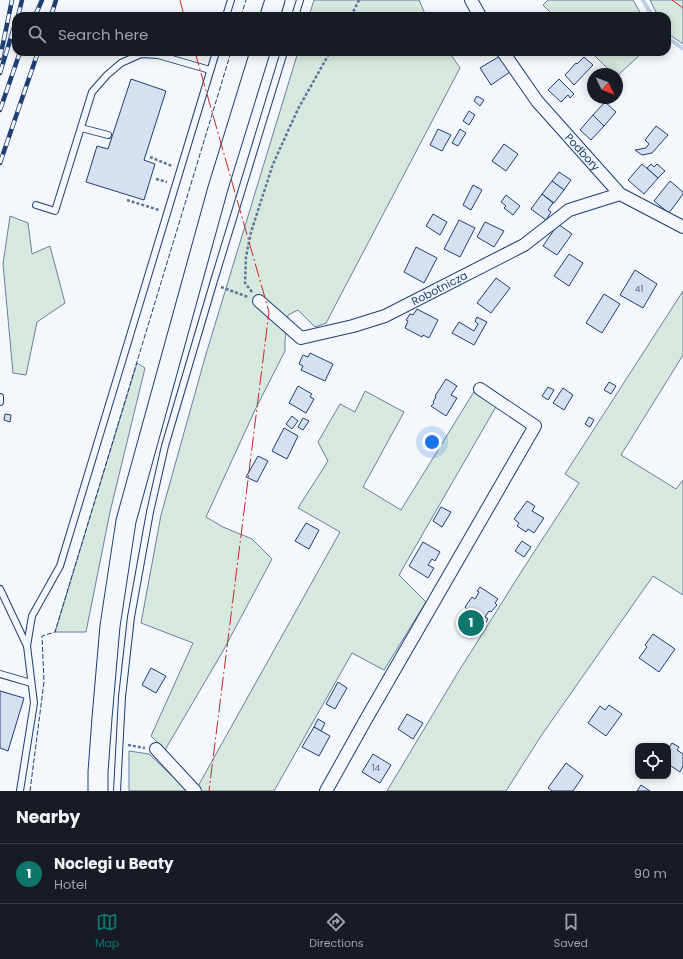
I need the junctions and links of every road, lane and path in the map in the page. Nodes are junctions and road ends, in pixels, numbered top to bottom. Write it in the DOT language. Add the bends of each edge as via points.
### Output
graph roads {
  1 [pos="231,0"];
  2 [pos="275,0"];
  3 [pos="300,0"];
  4 [pos="359,0"];
  5 [pos="471,0"];
  6 [pos="227,12"];
  7 [pos="271,12"];
  8 [pos="296,12"];
  9 [pos="353,12"];
  10 [pos="478,12"];
  11 [pos="137,56"];
  12 [pos="161,56"];
  13 [pos="215,56"];
  14 [pos="259,56"];
  15 [pos="283,56"];
  16 [pos="328,56"];
  17 [pos="506,56"];
  18 [pos="210,70"];
  19 [pos="81,128"];
  20 [pos="108,135"];
  21 [pos="150,158"];
  22 [pos="180,169"];
  23 [pos="620,194"];
  24 [pos="127,200"];
  25 [pos="36,205"];
  26 [pos="167,212"];
  27 [pos="683,227"];
  28 [pos="213,284"];
  29 [pos="260,301"];
  30 [pos="480,389"];
  31 [pos="0,397"];
  32 [pos="0,402"];
  33 [pos="0,589"];
  34 [pos="27,646"];
  35 [pos="0,674"];
  36 [pos="31,683"];
  37 [pos="120,744"];
  38 [pos="156,749"];
  39 [pos="20,791"];
  40 [pos="98,791"];
  41 [pos="117,791"];
  42 [pos="195,791"];
  43 [pos="326,791"];
  1 -- 6 [label="lane"];
  2 -- 7 [label="main road"];
  3 -- 8 [label="lane"];
  4 -- 9 [label="path"];
  5 -- 10 [label="street"];
  11 -- 19 [label="lane" via="121,63 92,92"];
  12 -- 18 [label="lane"];
  13 -- 18 [label="lane"];
  14 -- 40 [label="main road" via="218,188 126,521 110,626"];
  15 -- 28 [label="lane"];
  16 -- 29 [label="path" via="298,109 273,164 251,232 246,257 245,283"];
  17 -- 23 [label="street, Podbory" via="537,101"];
  18 -- 22 [label="lane"];
  19 -- 20 [label="lane"];
  19 -- 25 [label="lane" via="55,211"];
  21 -- 22 [label="path"];
  22 -- 26 [label="lane"];
  23 -- 27 [label="street, Podbory"];
  23 -- 29 [label="street, Robotnicza" via="569,210 524,245 385,316 353,326 301,338"];
  24 -- 26 [label="path"];
  26 -- 34 [label="lane" via="60,566 32,616"];
  28 -- 29 [label="path"];
  28 -- 37 [label="lane" via="165,446 150,512 131,617 122,697"];
  30 -- 43 [label="street" via="535,426"];
  31 -- 32 [label="lane"];
  33 -- 34 [label="lane"];
  34 -- 36 [label="lane"];
  35 -- 36 [label="lane"];
  36 -- 39 [label="lane" via="34,703"];
  37 -- 38 [label="path"];
  37 -- 41 [label="lane"];
  38 -- 42 [label="street"];
}
